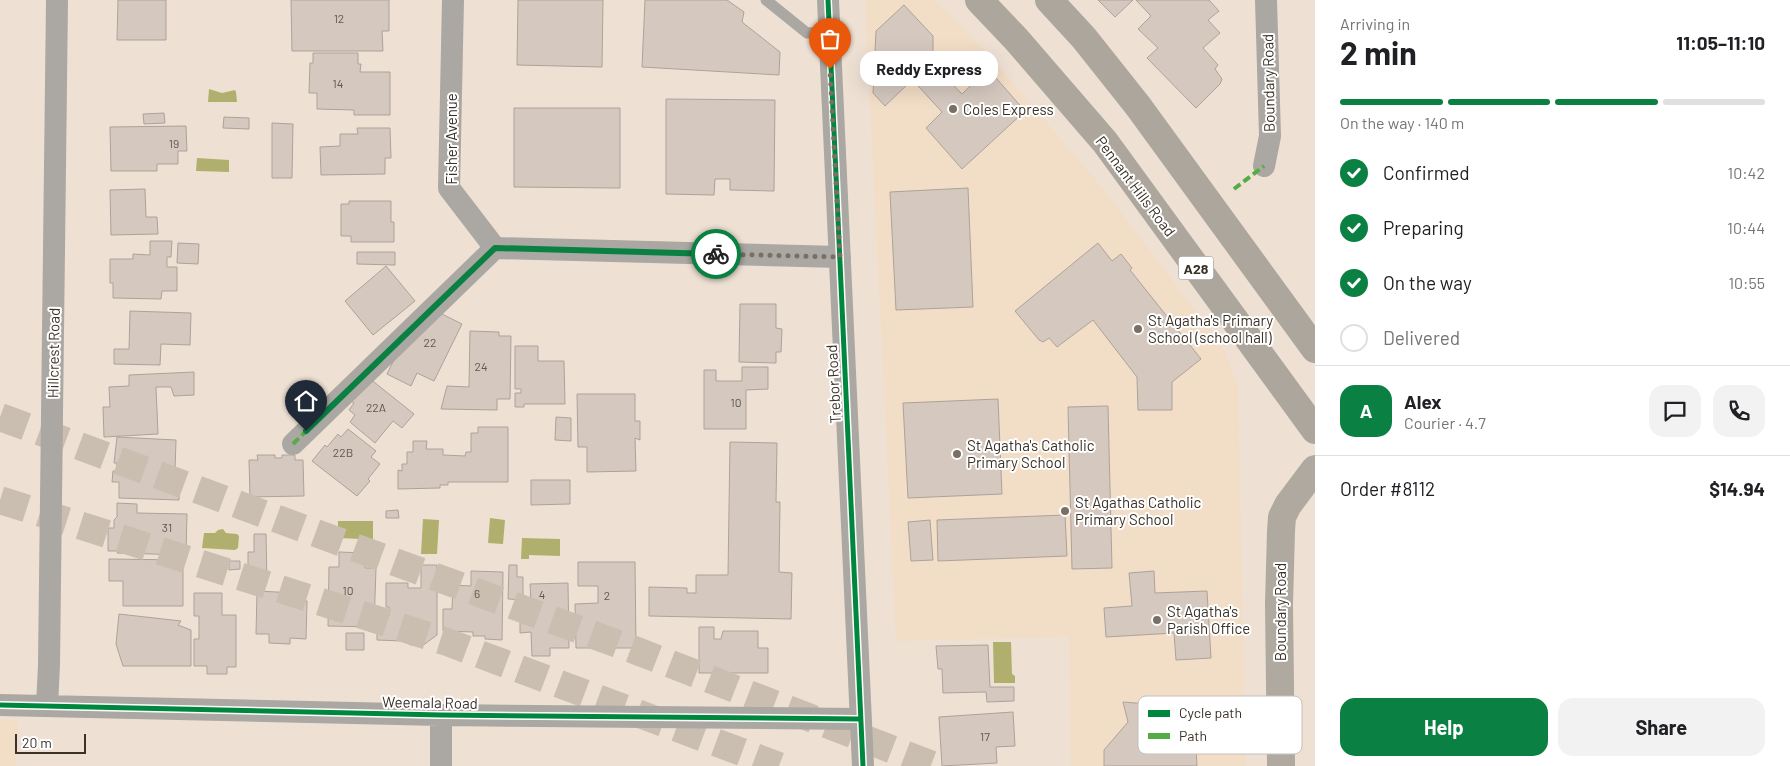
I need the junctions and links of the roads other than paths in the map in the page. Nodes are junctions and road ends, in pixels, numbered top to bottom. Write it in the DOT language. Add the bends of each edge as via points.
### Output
graph roads {
  1 [pos="57,0"];
  2 [pos="453,0"];
  3 [pos="766,0"];
  4 [pos="828,0"];
  5 [pos="979,0"];
  6 [pos="1049,0"];
  7 [pos="1266,0"];
  8 [pos="829,32"];
  9 [pos="1264,166"];
  10 [pos="495,248"];
  11 [pos="840,257"];
  12 [pos="1315,349"];
  13 [pos="1315,430"];
  14 [pos="293,444"];
  15 [pos="1315,469"];
  16 [pos="1280,696"];
  17 [pos="0,705"];
  18 [pos="47,706"];
  19 [pos="442,715"];
  20 [pos="860,718"];
  21 [pos="440,766"];
  22 [pos="863,766"];
  1 -- 18 [label="street, Hillcrest Road"];
  2 -- 10 [label="street, Fisher Avenue" via="449,188"];
  3 -- 8 [label="lane" via="807,33"];
  4 -- 8 [label="street, Trebor Road"];
  5 -- 13 [label="highway, Pennant Hills Road / A28" via="1105,142"];
  6 -- 12 [label="highway" via="1138,106"];
  7 -- 9 [label="street, Boundary Road" via="1270,136"];
  8 -- 11 [label="street, Trebor Road"];
  10 -- 11 [label="street"];
  10 -- 14 [label="street"];
  11 -- 20 [label="street, Trebor Road"];
  15 -- 16 [label="main road, Boundary Road" via="1282,517"];
  17 -- 18 [label="street, Weemala Road"];
  18 -- 19 [label="street, Weemala Road"];
  19 -- 20 [label="street, Weemala Road"];
  19 -- 21 [label="street"];
  20 -- 22 [label="street, Trebor Road"];
}
